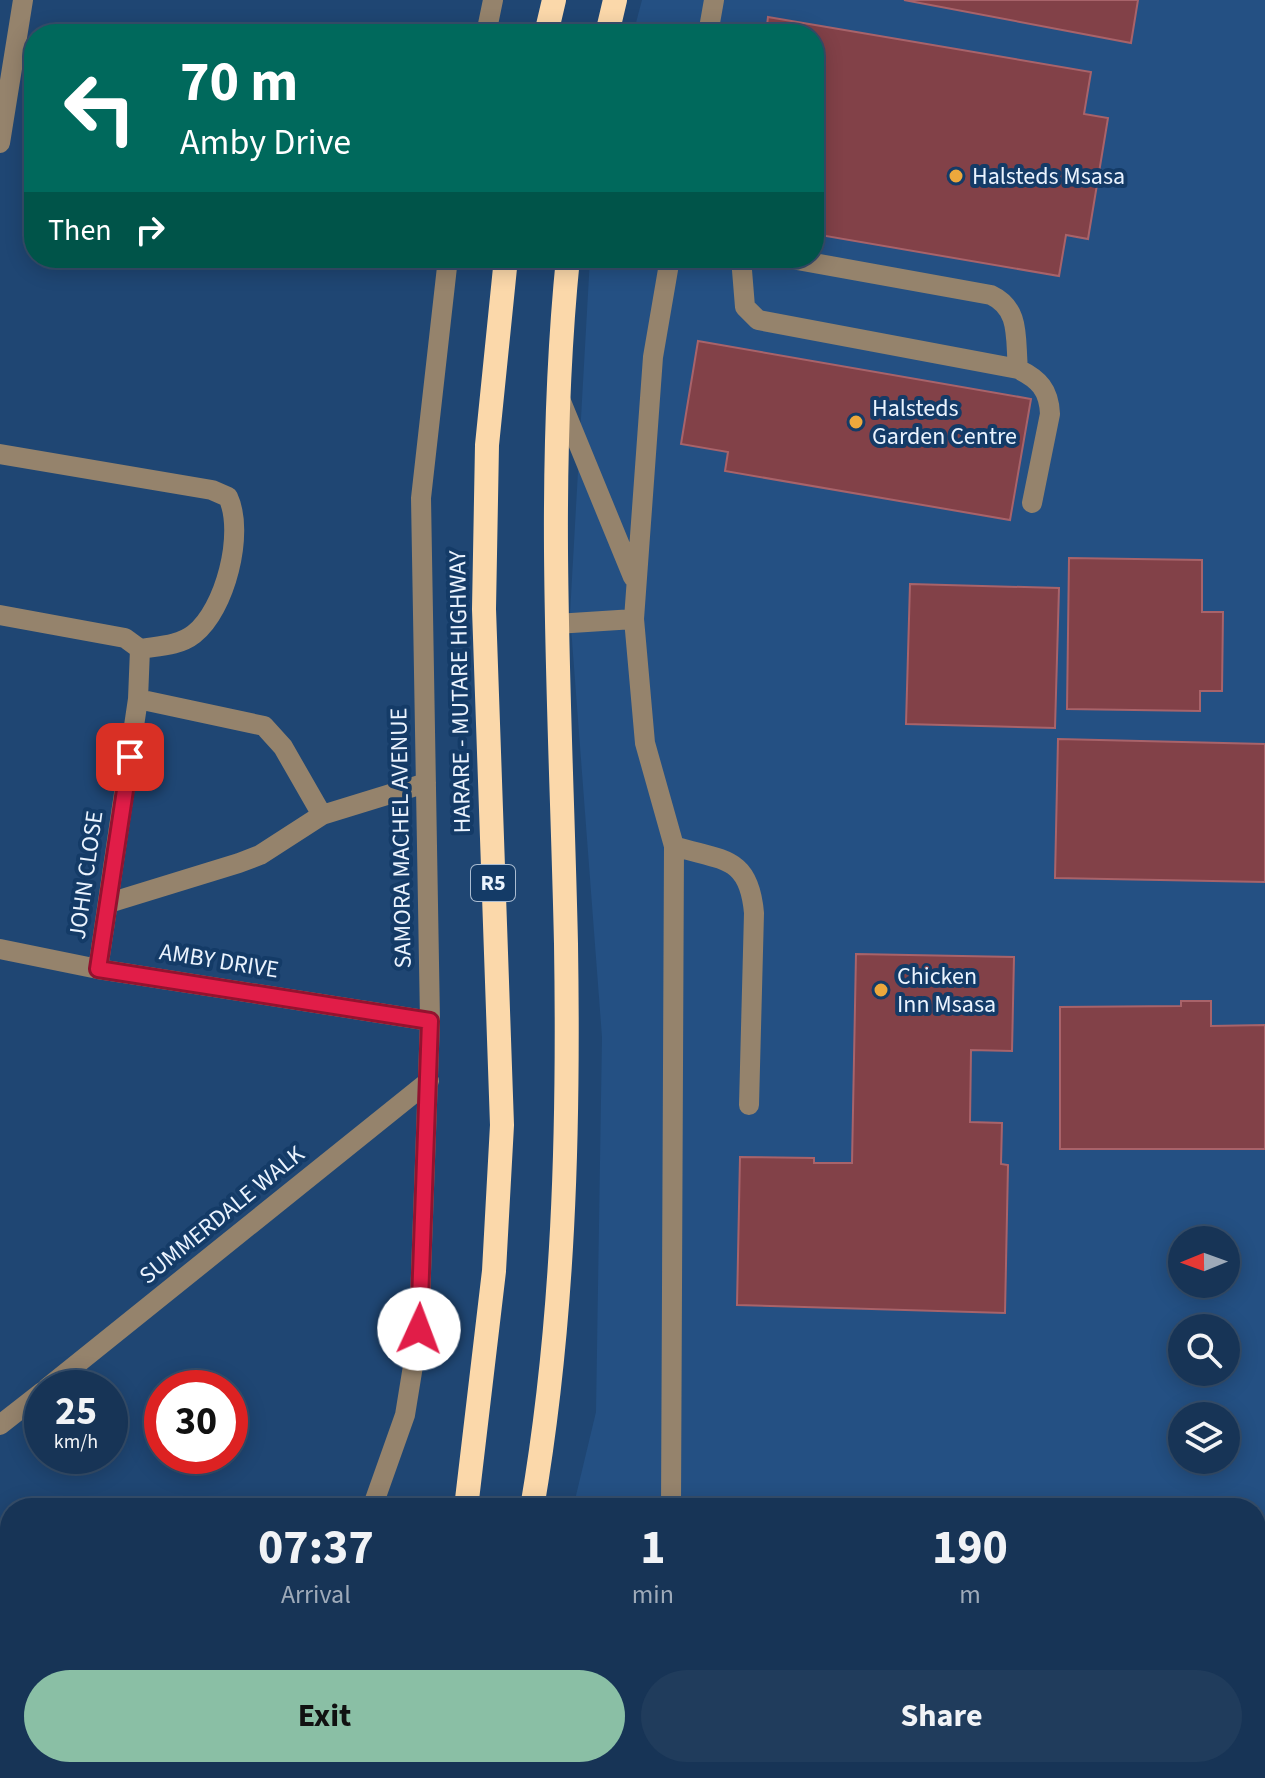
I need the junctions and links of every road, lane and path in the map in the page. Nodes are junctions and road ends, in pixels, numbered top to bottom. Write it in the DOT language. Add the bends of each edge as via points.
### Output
graph roads {
  1 [pos="23,0"];
  2 [pos="493,0"];
  3 [pos="554,0"];
  4 [pos="615,0"];
  5 [pos="714,0"];
  6 [pos="488,24"];
  7 [pos="548,24"];
  8 [pos="609,24"];
  9 [pos="710,24"];
  10 [pos="0,143"];
  11 [pos="824,265"];
  12 [pos="447,268"];
  13 [pos="505,268"];
  14 [pos="567,268"];
  15 [pos="668,268"];
  16 [pos="742,268"];
  17 [pos="1018,369"];
  18 [pos="558,396"];
  19 [pos="0,454"];
  20 [pos="1032,503"];
  21 [pos="635,580"];
  22 [pos="0,615"];
  23 [pos="634,619"];
  24 [pos="556,624"];
  25 [pos="140,649"];
  26 [pos="138,699"];
  27 [pos="426,783"];
  28 [pos="322,815"];
  29 [pos="674,846"];
  30 [pos="109,903"];
  31 [pos="0,949"];
  32 [pos="98,969"];
  33 [pos="430,1021"];
  34 [pos="429,1081"];
  35 [pos="749,1105"];
  36 [pos="69,1370"];
  37 [pos="24,1406"];
  38 [pos="0,1425"];
  39 [pos="376,1498"];
  40 [pos="467,1498"];
  41 [pos="534,1498"];
  42 [pos="671,1498"];
  1 -- 10 [label="street"];
  2 -- 6 [label="street"];
  3 -- 7 [label="highway"];
  4 -- 8 [label="highway"];
  5 -- 9 [label="street"];
  11 -- 17 [label="street" via="1000,299 1013,317"];
  12 -- 27 [label="street, SAMORA MACHEL AVENUE" via="421,498"];
  13 -- 40 [label="highway, HARARE - MUTARE HIGHWAY / R5" via="487,445 484,609 502,1125 494,1271"];
  14 -- 18 [label="highway"];
  15 -- 21 [label="street" via="653,357"];
  16 -- 17 [label="street" via="745,307 758,320"];
  17 -- 20 [label="street" via="1035,377 1049,401"];
  18 -- 21 [label="street"];
  18 -- 24 [label="highway"];
  19 -- 25 [label="street" via="228,497 234,533 226,580 212,616 192,636"];
  21 -- 23 [label="street"];
  22 -- 25 [label="street" via="125,638"];
  23 -- 24 [label="street"];
  23 -- 29 [label="street" via="645,743"];
  24 -- 41 [label="highway" via="566,1139 561,1277 549,1408"];
  25 -- 26 [label="street, JOHN CLOSE"];
  26 -- 28 [label="street" via="264,726 283,747"];
  26 -- 30 [label="street, JOHN CLOSE"];
  27 -- 28 [label="street"];
  27 -- 33 [label="street, SAMORA MACHEL AVENUE"];
  28 -- 30 [label="street" via="260,855"];
  29 -- 35 [label="street" via="737,866 750,883 754,913"];
  29 -- 42 [label="street"];
  30 -- 32 [label="street, JOHN CLOSE"];
  31 -- 32 [label="street, AMBY DRIVE"];
  32 -- 33 [label="street, AMBY DRIVE"];
  33 -- 34 [label="street, SAMORA MACHEL AVENUE"];
  34 -- 36 [label="street, SUMMERDALE WALK"];
  34 -- 39 [label="street, SAMORA MACHEL AVENUE" via="415,1370"];
  37 -- 38 [label="street"];
}
